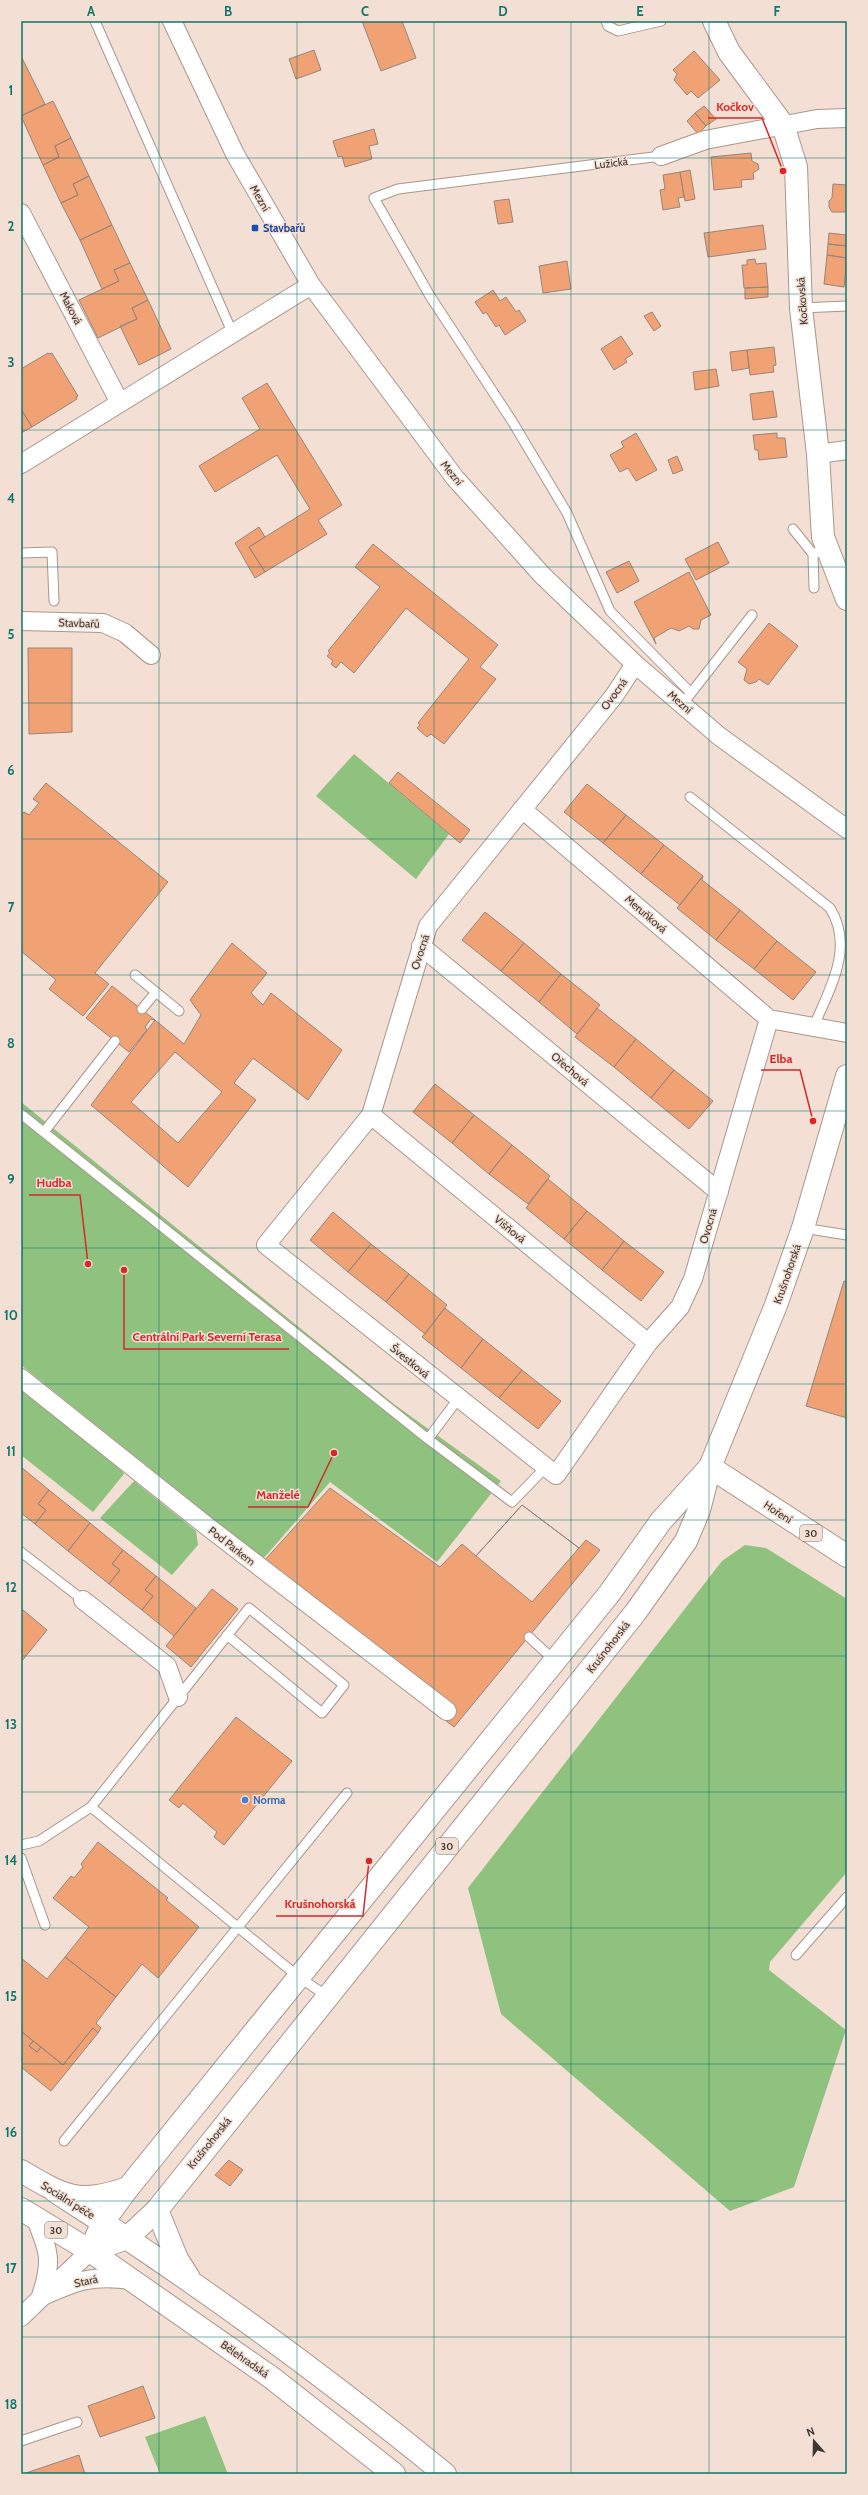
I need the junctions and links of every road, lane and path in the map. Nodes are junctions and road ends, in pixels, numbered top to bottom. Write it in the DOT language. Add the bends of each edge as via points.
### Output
graph roads {
  1 [pos="95,21"];
  2 [pos="172,21"];
  3 [pos="606,21"];
  4 [pos="661,21"];
  5 [pos="714,21"];
  6 [pos="845,115"];
  7 [pos="783,125"];
  8 [pos="660,156"];
  9 [pos="21,213"];
  10 [pos="311,285"];
  11 [pos="847,306"];
  12 [pos="801,308"];
  13 [pos="233,334"];
  14 [pos="120,403"];
  15 [pos="847,450"];
  16 [pos="818,454"];
  17 [pos="21,464"];
  18 [pos="793,529"];
  19 [pos="819,552"];
  20 [pos="21,553"];
  21 [pos="814,588"];
  22 [pos="847,599"];
  23 [pos="54,602"];
  24 [pos="752,615"];
  25 [pos="21,621"];
  26 [pos="151,655"];
  27 [pos="635,664"];
  28 [pos="687,699"];
  29 [pos="690,797"];
  30 [pos="522,808"];
  31 [pos="847,829"];
  32 [pos="421,946"];
  33 [pos="135,976"];
  34 [pos="156,992"];
  35 [pos="142,1009"];
  36 [pos="180,1011"];
  37 [pos="769,1019"];
  38 [pos="814,1028"];
  39 [pos="847,1033"];
  40 [pos="115,1041"];
  41 [pos="847,1076"];
  42 [pos="21,1114"];
  43 [pos="371,1116"];
  44 [pos="44,1132"];
  45 [pos="719,1192"];
  46 [pos="803,1228"];
  47 [pos="847,1235"];
  48 [pos="266,1245"];
  49 [pos="648,1343"];
  50 [pos="21,1378"];
  51 [pos="458,1399"];
  52 [pos="428,1439"];
  53 [pos="710,1467"];
  54 [pos="551,1471"];
  55 [pos="21,1552"];
  56 [pos="847,1556"];
  57 [pos="83,1600"];
  58 [pos="228,1635"];
  59 [pos="529,1637"];
  60 [pos="555,1661"];
  61 [pos="178,1697"];
  62 [pos="447,1711"];
  63 [pos="347,1793"];
  64 [pos="91,1808"];
  65 [pos="21,1845"];
  66 [pos="21,1858"];
  67 [pos="847,1897"];
  68 [pos="45,1924"];
  69 [pos="239,1927"];
  70 [pos="796,1955"];
  71 [pos="300,1978"];
  72 [pos="327,1996"];
  73 [pos="64,2141"];
  74 [pos="21,2171"];
  75 [pos="128,2188"];
  76 [pos="55,2191"];
  77 [pos="157,2210"];
  78 [pos="28,2213"];
  79 [pos="115,2229"];
  80 [pos="90,2251"];
  81 [pos="133,2280"];
  82 [pos="194,2284"];
  83 [pos="41,2297"];
  84 [pos="21,2317"];
  85 [pos="77,2422"];
  86 [pos="21,2441"];
  87 [pos="394,2474"];
  88 [pos="445,2474"];
  1 -- 13 [label="lane"];
  2 -- 10 [label="street, Mezní" via="235,154"];
  3 -- 4 [label="lane" via="608,26 618,31"];
  5 -- 7 [label="main road, Kočkovská" via="730,52"];
  6 -- 7 [label="street, Lužická"];
  7 -- 8 [label="street, Lužická" via="705,140"];
  7 -- 12 [label="main road, Kočkovská" via="796,167"];
  8 -- 28 [label="lane, Lužická" via="398,189 374,198 430,296 512,421 567,513 610,611"];
  9 -- 14 [label="street, Maková"];
  10 -- 13 [label="street"];
  10 -- 27 [label="street, Mezní" via="455,478 542,575"];
  11 -- 12 [label="lane"];
  12 -- 16 [label="main road, Kočkovská"];
  13 -- 14 [label="street"];
  14 -- 17 [label="street"];
  15 -- 16 [label="street"];
  16 -- 19 [label="main road, Kočkovská" via="823,537"];
  18 -- 19 [label="lane"];
  19 -- 21 [label="lane"];
  19 -- 22 [label="main road, Kočkovská"];
  20 -- 23 [label="lane" via="52,552"];
  24 -- 28 [label="lane"];
  25 -- 26 [label="street, Stavbařů" via="109,625 125,633"];
  27 -- 28 [label="street, Mezní"];
  27 -- 30 [label="street, Ovocná" via="614,696"];
  28 -- 31 [label="street, Mezní" via="719,736"];
  29 -- 38 [label="lane" via="830,908 836,917 842,946 836,975"];
  30 -- 32 [label="street, Ovocná" via="428,926"];
  30 -- 37 [label="street, Meruňková"];
  32 -- 43 [label="street, Ovocná"];
  32 -- 45 [label="street, Ořechová"];
  33 -- 34 [label="lane"];
  34 -- 35 [label="lane"];
  34 -- 36 [label="lane"];
  37 -- 38 [label="street"];
  37 -- 45 [label="street, Ovocná"];
  38 -- 39 [label="street"];
  40 -- 44 [label="lane"];
  41 -- 46 [label="main road, Krušnohorská"];
  42 -- 44 [label="lane"];
  43 -- 48 [label="street, Ovocná"];
  43 -- 49 [label="street, Višňová"];
  44 -- 52 [label="lane"];
  45 -- 49 [label="street, Ovocná" via="690,1286 680,1307"];
  46 -- 47 [label="lane"];
  46 -- 53 [label="main road, Krušnohorská" via="776,1305"];
  48 -- 51 [label="street, Švestková"];
  49 -- 54 [label="street, Ovocná"];
  50 -- 62 [label="street, Pod Parkem" via="208,1527"];
  51 -- 52 [label="lane"];
  51 -- 54 [label="street, Švestková"];
  52 -- 54 [label="lane" via="512,1502"];
  53 -- 56 [label="main road, Hoření / 30"];
  53 -- 60 [label="main road, Krušnohorská" via="661,1521 609,1594"];
  53 -- 72 [label="main road, Krušnohorská / 30" via="699,1510 686,1541 635,1613"];
  55 -- 57 [label="lane"];
  57 -- 61 [label="street" via="167,1666"];
  58 -- 58 [label="lane" via="322,1713 344,1686 249,1608"];
  58 -- 61 [label="lane"];
  59 -- 60 [label="lane"];
  60 -- 71 [label="main road, Krušnohorská"];
  61 -- 64 [label="lane"];
  63 -- 69 [label="lane"];
  64 -- 65 [label="lane" via="39,1841"];
  64 -- 69 [label="lane"];
  66 -- 68 [label="lane"];
  67 -- 70 [label="lane"];
  69 -- 71 [label="lane"];
  69 -- 73 [label="lane"];
  71 -- 72 [label="lane"];
  71 -- 75 [label="main road, Krušnohorská"];
  72 -- 77 [label="main road, Krušnohorská / 30"];
  74 -- 76 [label="main road, Sociální péče"];
  75 -- 76 [label="main road" via="95,2198 79,2198"];
  75 -- 79 [label="main road, Krušnohorská"];
  76 -- 79 [label="main road, Sociální péče"];
  77 -- 79 [label="main road, Krušnohorská / 30"];
  77 -- 82 [label="main road" via="177,2259"];
  78 -- 80 [label="main road, 30"];
  78 -- 83 [label="street, Stará" via="49,2259 49,2273"];
  79 -- 80 [label="main road, 30"];
  79 -- 82 [label="main road"];
  80 -- 81 [label="main road, Bělehradská"];
  80 -- 83 [label="street, Stará"];
  81 -- 83 [label="street, Stará" via="107,2277 86,2279"];
  81 -- 87 [label="main road, Bělehradská" via="272,2378"];
  82 -- 88 [label="main road" via="290,2352"];
  83 -- 84 [label="street, Stará"];
  85 -- 86 [label="lane"];
}
